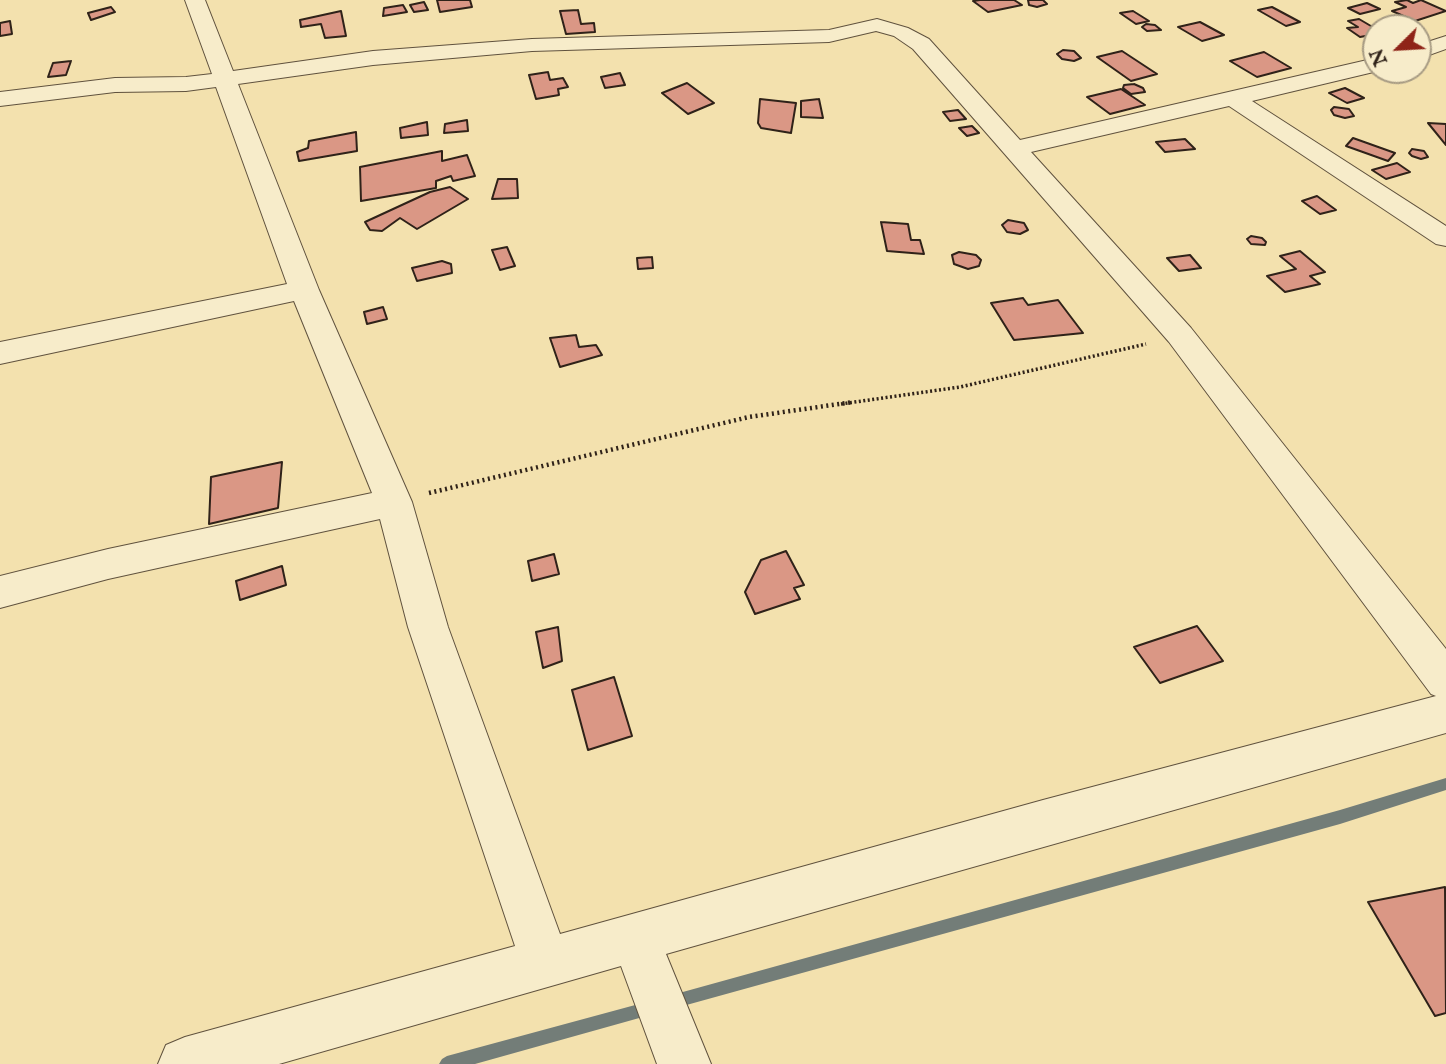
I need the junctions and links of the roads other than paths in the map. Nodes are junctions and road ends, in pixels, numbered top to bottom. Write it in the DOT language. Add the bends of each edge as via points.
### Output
graph roads {
  1 [pos="195,0"];
  2 [pos="1362,68"];
  3 [pos="225,80"];
  4 [pos="0,99"];
  5 [pos="1235,100"];
  6 [pos="1014,149"];
  7 [pos="1446,238"];
  8 [pos="304,290"];
  9 [pos="0,354"];
  10 [pos="394,502"];
  11 [pos="0,592"];
  12 [pos="1446,681"];
  13 [pos="1446,713"];
  14 [pos="635,938"];
  15 [pos="546,964"];
  16 [pos="185,1064"];
  17 [pos="684,1064"];
  1 -- 3 [label="street"];
  2 -- 5 [label="street"];
  3 -- 4 [label="street" via="115,85"];
  3 -- 6 [label="street" via="373,58 519,46 829,36 871,17 921,44"];
  3 -- 8 [label="street"];
  5 -- 6 [label="street"];
  5 -- 7 [label="street"];
  6 -- 12 [label="street" via="1180,335"];
  8 -- 9 [label="street"];
  8 -- 10 [label="street"];
  10 -- 11 [label="street"];
  10 -- 15 [label="street" via="428,627"];
  13 -- 14 [label="street"];
  14 -- 15 [label="street"];
  14 -- 17 [label="street"];
  15 -- 16 [label="street"];
}
